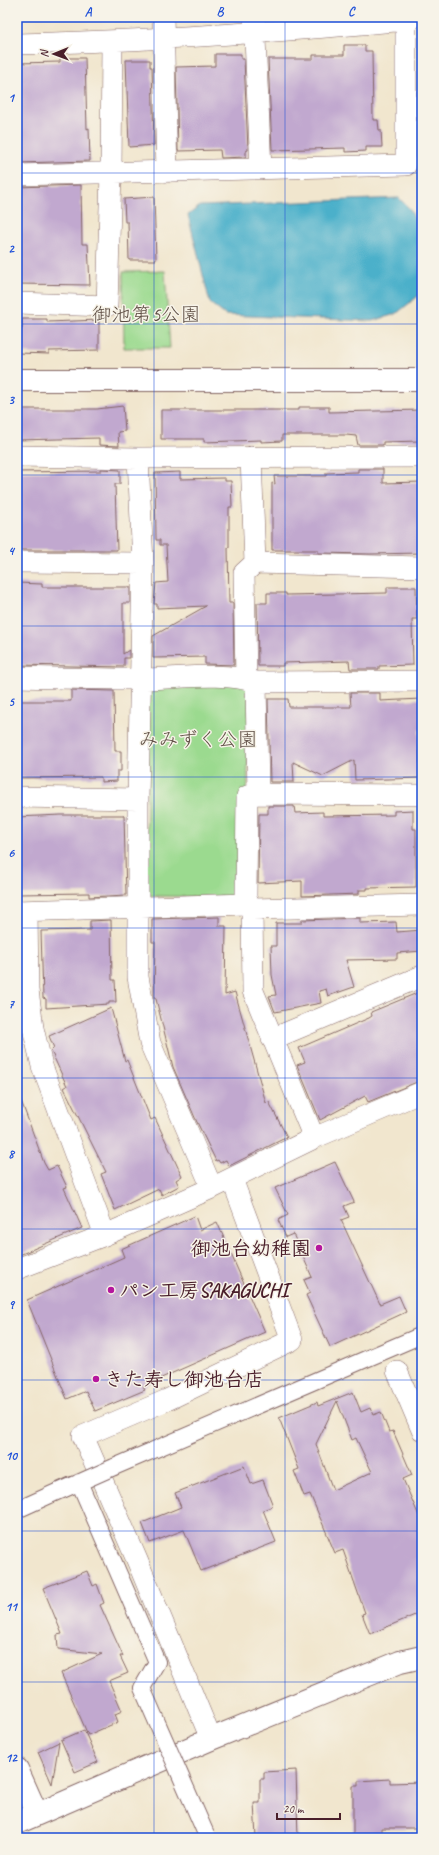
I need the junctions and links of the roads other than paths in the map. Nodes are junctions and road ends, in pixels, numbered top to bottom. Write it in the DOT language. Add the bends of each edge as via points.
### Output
graph roads {
  1 [pos="163,17"];
  2 [pos="410,19"];
  3 [pos="254,25"];
  4 [pos="164,38"];
  5 [pos="112,42"];
  6 [pos="17,44"];
  7 [pos="261,169"];
  8 [pos="167,172"];
  9 [pos="111,173"];
  10 [pos="17,175"];
  11 [pos="17,303"];
  12 [pos="17,380"];
  13 [pos="422,380"];
  14 [pos="17,456"];
  15 [pos="251,457"];
  16 [pos="422,457"];
  17 [pos="138,458"];
  18 [pos="17,562"];
  19 [pos="142,563"];
  20 [pos="255,563"];
  21 [pos="422,567"];
  22 [pos="17,677"];
  23 [pos="139,679"];
  24 [pos="251,680"];
  25 [pos="422,680"];
  26 [pos="258,794"];
  27 [pos="422,795"];
  28 [pos="17,797"];
  29 [pos="138,799"];
  30 [pos="422,905"];
  31 [pos="139,906"];
  32 [pos="250,906"];
  33 [pos="22,911"];
  34 [pos="422,976"];
  35 [pos="272,1039"];
  36 [pos="422,1092"];
  37 [pos="314,1138"];
  38 [pos="232,1179"];
  39 [pos="212,1188"];
  40 [pos="105,1235"];
  41 [pos="17,1269"];
  42 [pos="422,1335"];
  43 [pos="397,1371"];
  44 [pos="422,1430"];
  45 [pos="78,1483"];
  46 [pos="17,1510"];
  47 [pos="422,1657"];
  48 [pos="211,1739"];
  49 [pos="17,1768"];
  50 [pos="37,1814"];
  51 [pos="17,1824"];
  52 [pos="207,1836"];
  1 -- 4 [label="street"];
  2 -- 3 [label="street"];
  2 -- 7 [label="street" via="406,165"];
  3 -- 4 [label="street"];
  3 -- 7 [label="street"];
  4 -- 5 [label="street"];
  4 -- 8 [label="street"];
  5 -- 6 [label="street"];
  5 -- 9 [label="street"];
  7 -- 8 [label="street"];
  8 -- 9 [label="street"];
  9 -- 10 [label="street"];
  9 -- 11 [label="street" via="107,306"];
  12 -- 13 [label="street"];
  14 -- 17 [label="street"];
  15 -- 16 [label="street"];
  15 -- 17 [label="street"];
  15 -- 20 [label="street"];
  17 -- 19 [label="street"];
  18 -- 19 [label="street"];
  19 -- 23 [label="street"];
  20 -- 21 [label="street"];
  20 -- 24 [label="street" via="244,573"];
  22 -- 23 [label="street"];
  23 -- 24 [label="street" via="211,677"];
  23 -- 29 [label="street"];
  24 -- 25 [label="street"];
  24 -- 26 [label="street"];
  26 -- 27 [label="street"];
  26 -- 32 [label="street" via="247,796 246,897"];
  28 -- 29 [label="street"];
  29 -- 31 [label="street"];
  30 -- 32 [label="street"];
  31 -- 32 [label="street"];
  31 -- 33 [label="street"];
  31 -- 39 [label="street" via="138,977 150,1042"];
  32 -- 35 [label="street" via="253,991"];
  33 -- 40 [label="street" via="28,990 42,1066"];
  34 -- 35 [label="street"];
  35 -- 37 [label="street"];
  36 -- 37 [label="street"];
  37 -- 38 [label="street"];
  38 -- 39 [label="street"];
  38 -- 48 [label="street" via="292,1340 167,1400 83,1436"];
  39 -- 40 [label="street"];
  40 -- 41 [label="street"];
  42 -- 45 [label="street, bridge"];
  43 -- 44 [label="street"];
  45 -- 46 [label="street, bridge"];
  45 -- 52 [label="street, bridge" via="157,1662 142,1688"];
  47 -- 48 [label="street" via="400,1662"];
  48 -- 50 [label="street"];
  49 -- 50 [label="street"];
  50 -- 51 [label="street"];
}
